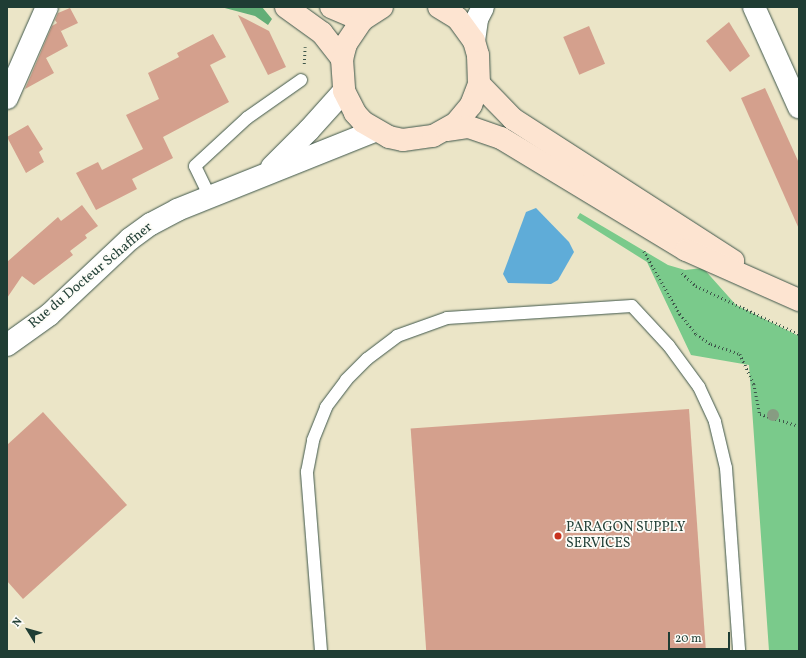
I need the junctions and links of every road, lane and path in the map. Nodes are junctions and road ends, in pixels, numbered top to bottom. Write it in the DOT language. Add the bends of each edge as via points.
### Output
graph roads {
  1 [pos="47,7"];
  2 [pos="286,7"];
  3 [pos="331,7"];
  4 [pos="382,7"];
  5 [pos="439,7"];
  6 [pos="483,7"];
  7 [pos="754,7"];
  8 [pos="362,20"];
  9 [pos="474,41"];
  10 [pos="342,59"];
  11 [pos="301,80"];
  12 [pos="479,84"];
  13 [pos="344,91"];
  14 [pos="7,98"];
  15 [pos="799,108"];
  16 [pos="375,130"];
  17 [pos="447,130"];
  18 [pos="265,174"];
  19 [pos="210,197"];
  20 [pos="643,249"];
  21 [pos="768,286"];
  22 [pos="799,300"];
  23 [pos="7,345"];
  24 [pos="799,426"];
  25 [pos="321,651"];
  26 [pos="739,651"];
  1 -- 14 [label="street"];
  2 -- 10 [label="main road" via="322,33"];
  3 -- 8 [label="main road"];
  4 -- 8 [label="main road"];
  5 -- 9 [label="main road" via="457,18"];
  6 -- 9 [label="street" via="477,19"];
  7 -- 15 [label="street"];
  8 -- 10 [label="main road" via="353,31"];
  9 -- 12 [label="main road" via="478,55"];
  10 -- 13 [label="main road"];
  11 -- 19 [label="lane" via="247,118 195,166"];
  12 -- 17 [label="main road" via="471,105"];
  12 -- 21 [label="main road" via="512,119 705,240"];
  13 -- 16 [label="main road" via="355,113"];
  13 -- 18 [label="street, Rue du Docteur Schaffner"];
  16 -- 17 [label="main road" via="404,140 426,138"];
  16 -- 18 [label="street, Rue du Docteur Schaffner"];
  17 -- 21 [label="main road" via="469,127 501,138 686,250"];
  18 -- 19 [label="street, Rue du Docteur Schaffner"];
  19 -- 23 [label="street, Rue du Docteur Schaffner" via="177,210 130,239 49,315"];
  20 -- 24 [label="path" via="680,314 696,334 711,344 740,354 754,384 760,414"];
  21 -- 22 [label="main road"];
  25 -- 26 [label="lane" via="307,472 313,440 326,408 346,380 367,359 397,336 446,318 632,306 669,346 699,386 715,422 726,468"];
}
